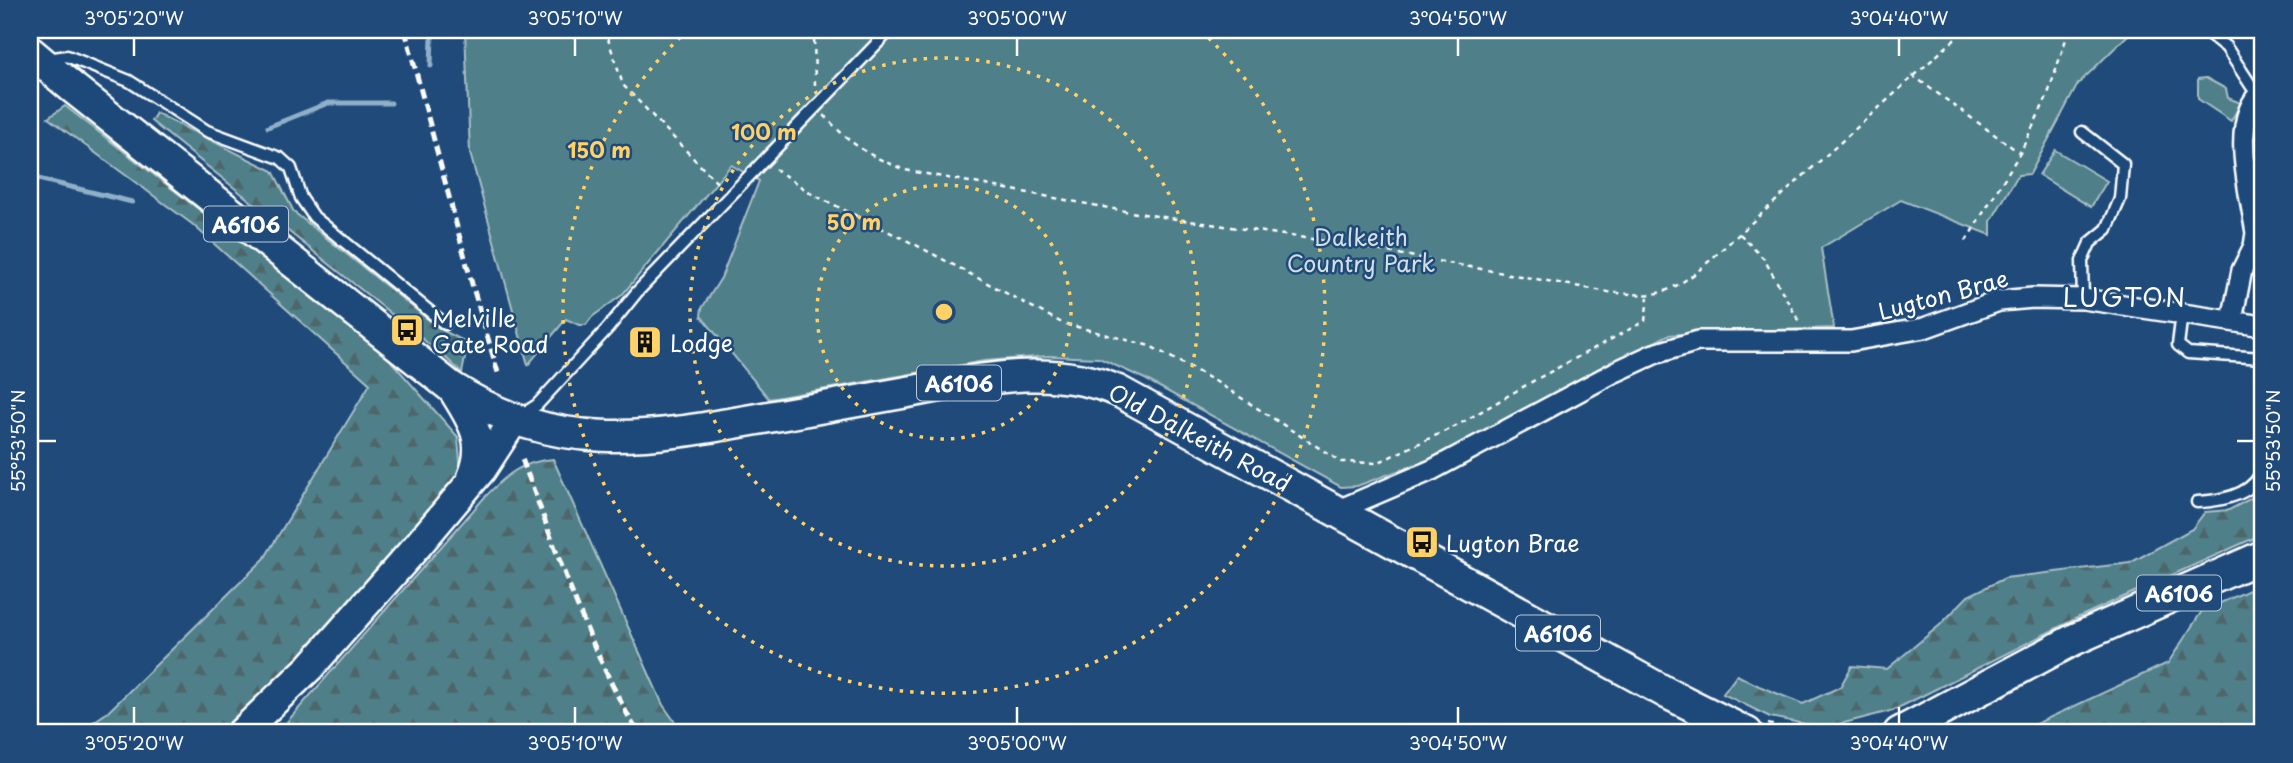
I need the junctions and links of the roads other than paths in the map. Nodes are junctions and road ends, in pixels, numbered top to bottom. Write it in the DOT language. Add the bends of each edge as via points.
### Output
graph roads {
  1 [pos="890,30"];
  2 [pos="2204,30"];
  3 [pos="35,57"];
  4 [pos="2261,92"];
  5 [pos="2082,132"];
  6 [pos="2083,299"];
  7 [pos="2182,313"];
  8 [pos="2232,320"];
  9 [pos="445,324"];
  10 [pos="2263,326"];
  11 [pos="2263,358"];
  12 [pos="451,387"];
  13 [pos="514,420"];
  14 [pos="2263,468"];
  15 [pos="468,486"];
  16 [pos="2197,502"];
  17 [pos="1336,511"];
  18 [pos="2263,556"];
  19 [pos="242,733"];
  20 [pos="1747,733"];
  21 [pos="1899,733"];
  1 -- 13 [label="lane" via="637,292 537,405"];
  2 -- 4 [label="lane" via="2226,47 2252,87"];
  3 -- 9 [label="lane" via="67,57 129,81 207,131 280,158 289,164 301,198 314,217"];
  3 -- 12 [label="main road, A6106"];
  4 -- 8 [label="street" via="2252,99 2242,140 2256,233 2242,270"];
  5 -- 6 [label="lane" via="2123,164 2120,199 2107,229 2090,243 2082,261"];
  6 -- 7 [label="street, Lugton Brae"];
  6 -- 17 [label="street, Lugton Brae" via="1999,301 1924,328 1851,341 1722,340 1678,345 1615,372 1432,470"];
  7 -- 8 [label="street, Lugton Brae"];
  7 -- 11 [label="lane" via="2178,345 2188,353"];
  8 -- 10 [label="street, Lugton Brae"];
  12 -- 13 [label="main road, A6106"];
  12 -- 15 [label="street" via="478,439 476,467"];
  13 -- 15 [label="street"];
  13 -- 17 [label="main road, Old Dalkeith Road / A6106" via="592,436 648,435 984,379 1072,377 1118,391"];
  14 -- 16 [label="lane" via="2250,489 2218,501"];
  15 -- 19 [label="street" via="310,667"];
  17 -- 20 [label="main road, Old Dalkeith Road / A6106"];
  18 -- 21 [label="main road, A6106" via="2073,640"];
}
